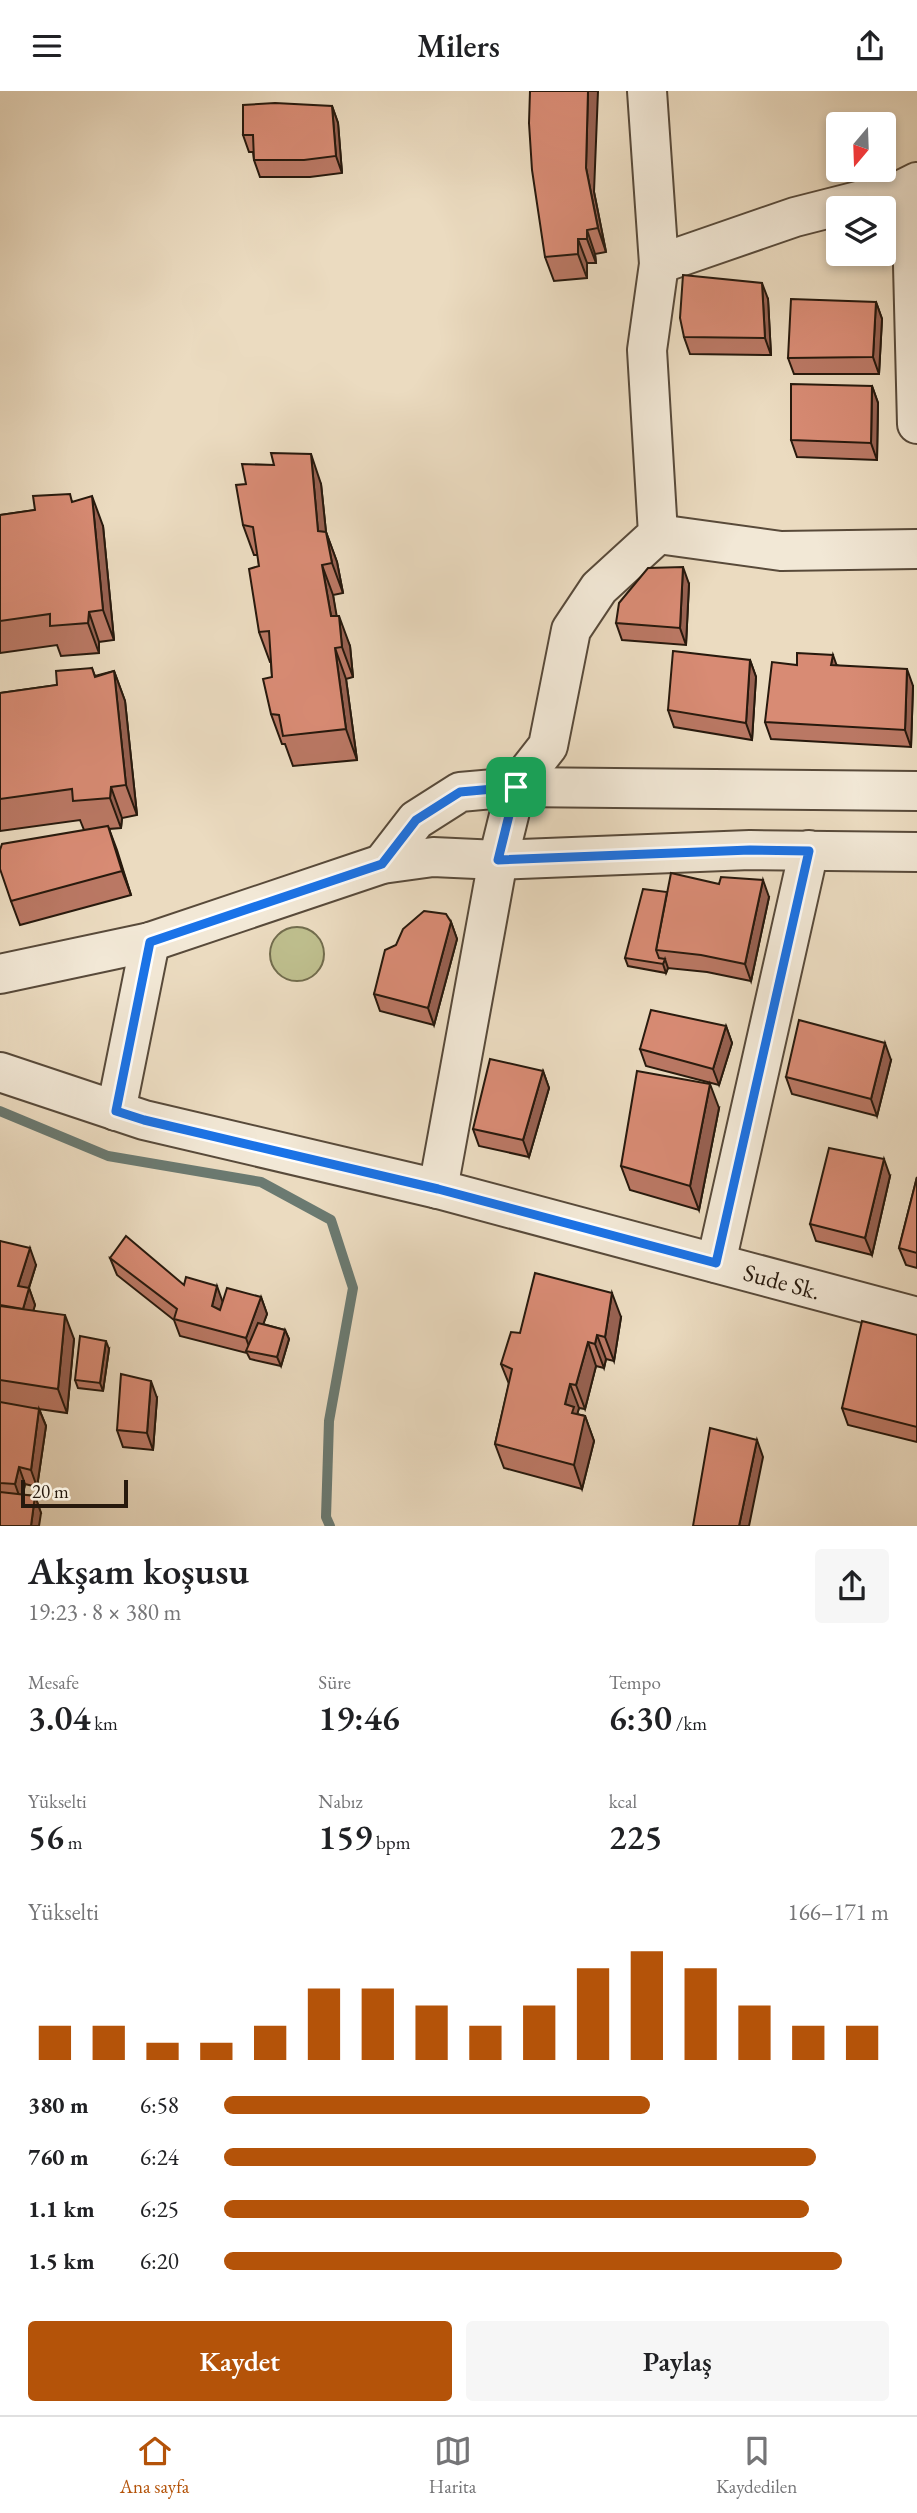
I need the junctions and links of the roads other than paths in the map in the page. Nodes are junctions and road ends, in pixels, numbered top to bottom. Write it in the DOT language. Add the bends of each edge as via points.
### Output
graph roads {
  1 [pos="647,91"];
  2 [pos="909,186"];
  3 [pos="659,264"];
  4 [pos="917,423"];
  5 [pos="658,534"];
  6 [pos="917,549"];
  7 [pos="516,787"];
  8 [pos="917,792"];
  9 [pos="809,851"];
  10 [pos="917,852"];
  11 [pos="498,860"];
  12 [pos="382,864"];
  13 [pos="150,942"];
  14 [pos="0,974"];
  15 [pos="0,1072"];
  16 [pos="116,1111"];
  17 [pos="438,1189"];
  18 [pos="716,1263"];
  19 [pos="917,1317"];
  1 -- 3 [label="street"];
  2 -- 3 [label="street" via="796,217"];
  2 -- 4 [label="street"];
  3 -- 5 [label="street" via="647,350"];
  5 -- 6 [label="street" via="781,551"];
  5 -- 7 [label="street" via="599,588 571,630 548,746"];
  7 -- 8 [label="street"];
  7 -- 11 [label="street"];
  7 -- 12 [label="street" via="460,792 416,820"];
  9 -- 10 [label="street"];
  9 -- 11 [label="street"];
  9 -- 18 [label="street"];
  11 -- 12 [label="street" via="433,857"];
  11 -- 17 [label="street"];
  12 -- 13 [label="street"];
  13 -- 14 [label="street"];
  13 -- 16 [label="street"];
  15 -- 16 [label="street, Sude Sk."];
  16 -- 17 [label="street, Sude Sk."];
  17 -- 18 [label="street, Sude Sk."];
  18 -- 19 [label="street, Sude Sk."];
}
